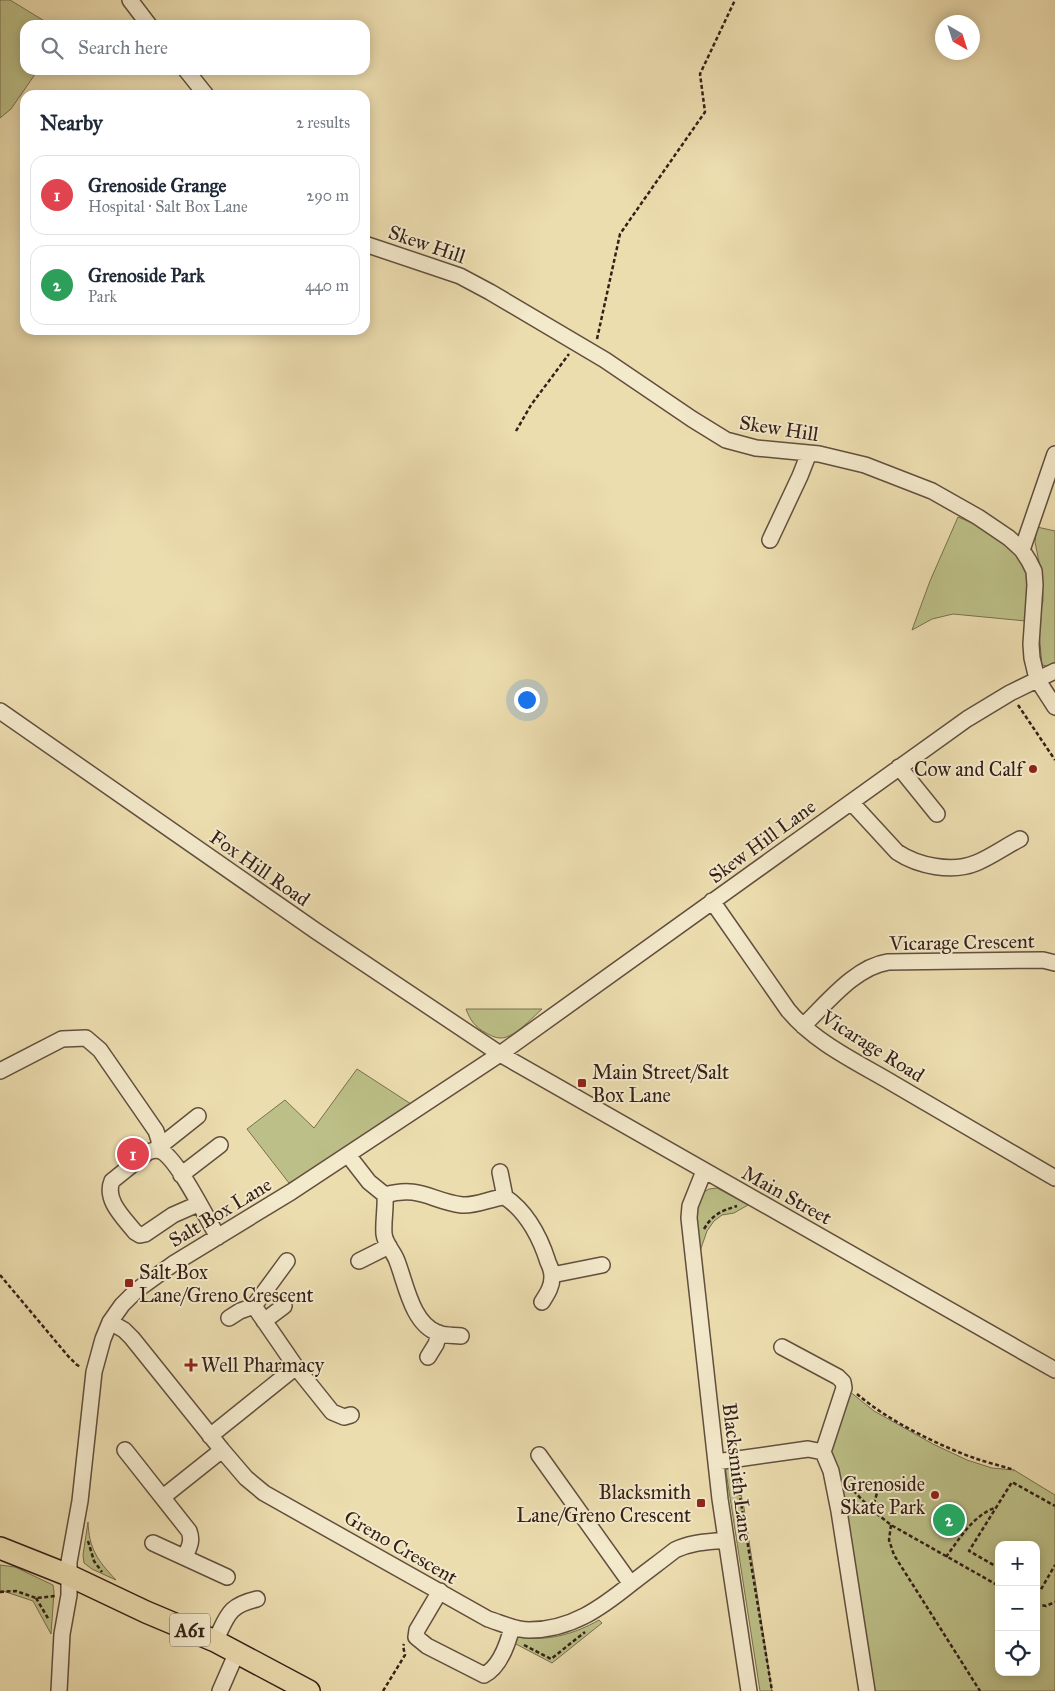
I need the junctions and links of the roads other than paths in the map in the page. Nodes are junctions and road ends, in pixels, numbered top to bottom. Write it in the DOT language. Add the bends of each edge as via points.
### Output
graph roads {
  1 [pos="130,0"];
  2 [pos="146,20"];
  3 [pos="190,75"];
  4 [pos="202,90"];
  5 [pos="370,246"];
  6 [pos="809,453"];
  7 [pos="1055,454"];
  8 [pos="770,540"];
  9 [pos="1022,550"];
  10 [pos="1055,671"];
  11 [pos="1037,679"];
  12 [pos="1055,707"];
  13 [pos="0,712"];
  14 [pos="899,767"];
  15 [pos="851,802"];
  16 [pos="937,814"];
  17 [pos="1020,839"];
  18 [pos="712,901"];
  19 [pos="1055,963"];
  20 [pos="803,1026"];
  21 [pos="500,1054"];
  22 [pos="0,1070"];
  23 [pos="198,1116"];
  24 [pos="220,1145"];
  25 [pos="159,1148"];
  26 [pos="348,1154"];
  27 [pos="704,1171"];
  28 [pos="500,1172"];
  29 [pos="181,1175"];
  30 [pos="1055,1178"];
  31 [pos="385,1195"];
  32 [pos="505,1197"];
  33 [pos="198,1204"];
  34 [pos="218,1237"];
  35 [pos="389,1246"];
  36 [pos="359,1261"];
  37 [pos="287,1262"];
  38 [pos="602,1265"];
  39 [pos="552,1275"];
  40 [pos="542,1302"];
  41 [pos="254,1306"];
  42 [pos="284,1306"];
  43 [pos="229,1318"];
  44 [pos="110,1322"];
  45 [pos="264,1322"];
  46 [pos="438,1333"];
  47 [pos="462,1336"];
  48 [pos="782,1347"];
  49 [pos="428,1357"];
  50 [pos="296,1367"];
  51 [pos="1055,1370"];
  52 [pos="351,1415"];
  53 [pos="210,1436"];
  54 [pos="125,1450"];
  55 [pos="222,1450"];
  56 [pos="823,1452"];
  57 [pos="539,1456"];
  58 [pos="723,1461"];
  59 [pos="163,1497"];
  60 [pos="726,1540"];
  61 [pos="153,1543"];
  62 [pos="0,1548"];
  63 [pos="185,1557"];
  64 [pos="227,1578"];
  65 [pos="631,1584"];
  66 [pos="69,1585"];
  67 [pos="440,1592"];
  68 [pos="257,1599"];
  69 [pos="512,1627"];
  70 [pos="215,1641"];
  71 [pos="237,1652"];
  72 [pos="59,1691"];
  73 [pos="220,1691"];
  74 [pos="309,1691"];
  75 [pos="749,1691"];
  76 [pos="867,1691"];
  1 -- 2 [label="street"];
  3 -- 4 [label="street"];
  5 -- 6 [label="street, Skew Hill" via="460,276 592,352 726,440 756,448"];
  6 -- 8 [label="street"];
  6 -- 9 [label="street, Skew Hill" via="865,465 932,491 978,517"];
  7 -- 9 [label="street"];
  9 -- 11 [label="street, Skew Hill" via="1034,571 1031,644"];
  10 -- 11 [label="street, Skew Hill Lane"];
  11 -- 12 [label="street"];
  11 -- 14 [label="street, Skew Hill Lane" via="966,719"];
  13 -- 21 [label="street, Fox Hill Road"];
  14 -- 15 [label="street, Skew Hill Lane"];
  14 -- 16 [label="street"];
  15 -- 17 [label="street" via="897,852 923,864 969,866"];
  15 -- 18 [label="street, Skew Hill Lane"];
  18 -- 20 [label="street, Vicarage Road" via="788,1010"];
  18 -- 21 [label="street, Skew Hill Lane"];
  19 -- 20 [label="street, Vicarage Crescent" via="1043,960 877,964 858,974"];
  20 -- 30 [label="street, Vicarage Road" via="859,1063"];
  21 -- 26 [label="street, Salt Box Lane"];
  21 -- 27 [label="street, Main Street"];
  22 -- 25 [label="street" via="62,1039 86,1038 100,1050 146,1115 156,1131"];
  23 -- 25 [label="street"];
  24 -- 29 [label="street"];
  25 -- 29 [label="street"];
  25 -- 33 [label="street" via="148,1152 112,1181 109,1188 115,1206 140,1235"];
  26 -- 31 [label="street" via="368,1182"];
  26 -- 34 [label="street, Salt Box Lane"];
  27 -- 51 [label="street, Main Street"];
  27 -- 58 [label="street, Blacksmith Lane" via="690,1206 689,1218"];
  28 -- 32 [label="street"];
  29 -- 33 [label="street"];
  31 -- 32 [label="street" via="406,1191 424,1193 465,1205"];
  31 -- 35 [label="street" via="384,1234"];
  32 -- 39 [label="street" via="532,1226"];
  33 -- 34 [label="street"];
  34 -- 44 [label="street, Salt Box Lane" via="137,1290"];
  35 -- 36 [label="street"];
  35 -- 46 [label="street" via="412,1305 425,1323"];
  37 -- 41 [label="street"];
  38 -- 39 [label="street"];
  39 -- 40 [label="street" via="551,1286"];
  41 -- 43 [label="street"];
  41 -- 45 [label="street"];
  42 -- 45 [label="street"];
  44 -- 53 [label="street, Greno Crescent" via="124,1330 196,1408"];
  44 -- 66 [label="street, Salt Box Lane" via="94,1372 69,1562"];
  45 -- 50 [label="street"];
  46 -- 47 [label="street"];
  46 -- 49 [label="street"];
  48 -- 56 [label="street" via="843,1382 844,1388"];
  50 -- 52 [label="street" via="332,1412 344,1417"];
  50 -- 53 [label="street"];
  53 -- 55 [label="street, Greno Crescent"];
  54 -- 59 [label="street"];
  55 -- 59 [label="street"];
  55 -- 67 [label="street, Greno Crescent" via="264,1493"];
  56 -- 58 [label="street" via="808,1449"];
  56 -- 76 [label="street" via="836,1495"];
  57 -- 65 [label="street"];
  58 -- 60 [label="street, Blacksmith Lane"];
  59 -- 63 [label="street" via="189,1531 191,1544"];
  60 -- 65 [label="street, Greno Crescent" via="685,1545"];
  60 -- 75 [label="street, Blacksmith Lane"];
  61 -- 63 [label="street"];
  62 -- 66 [label="highway, A61"];
  63 -- 64 [label="street"];
  65 -- 69 [label="street, Greno Crescent" via="576,1621 543,1629"];
  66 -- 70 [label="highway, A61"];
  66 -- 72 [label="street, Salt Box Lane"];
  67 -- 69 [label="street, Greno Crescent" via="488,1619"];
  67 -- 69 [label="street" via="416,1637 427,1646 484,1674 494,1668"];
  68 -- 70 [label="street" via="233,1609"];
  70 -- 71 [label="highway, A61"];
  71 -- 73 [label="street"];
  71 -- 74 [label="highway, A61"];
}
